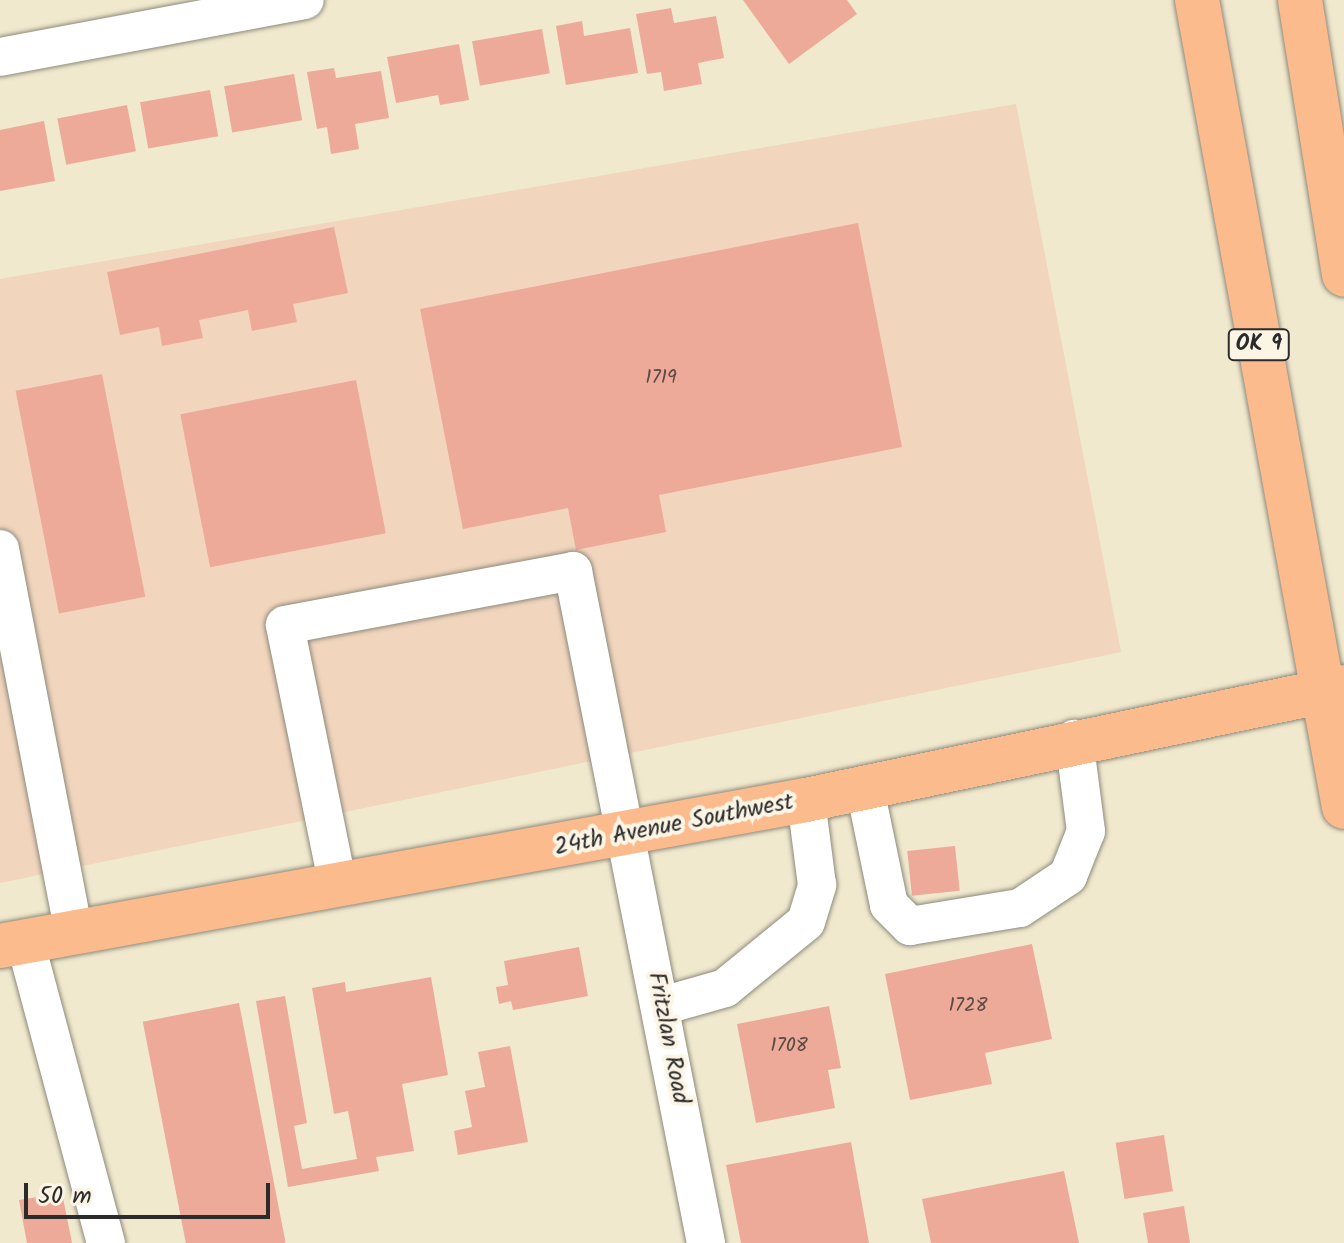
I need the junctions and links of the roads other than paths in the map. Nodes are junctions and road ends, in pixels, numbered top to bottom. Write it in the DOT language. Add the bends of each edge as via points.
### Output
graph roads {
  1 [pos="305,0"];
  2 [pos="1197,0"];
  3 [pos="1300,0"];
  4 [pos="0,57"];
  5 [pos="1344,275"];
  6 [pos="0,549"];
  7 [pos="1332,688"];
  8 [pos="1074,739"];
  9 [pos="865,789"];
  10 [pos="806,800"];
  11 [pos="1344,807"];
  12 [pos="628,834"];
  13 [pos="338,886"];
  14 [pos="74,933"];
  15 [pos="12,943"];
  16 [pos="662,1006"];
  17 [pos="106,1243"];
  18 [pos="706,1243"];
  1 -- 4 [label="street"];
  2 -- 7 [label="main road, OK 9"];
  3 -- 5 [label="main road"];
  6 -- 14 [label="street"];
  7 -- 8 [label="main road, 24th Avenue Southwest"];
  7 -- 11 [label="main road, OK 9"];
  8 -- 9 [label="main road, 24th Avenue Southwest"];
  8 -- 9 [label="street" via="1086,831 1068,876 1020,908 910,926 889,905"];
  9 -- 10 [label="main road, 24th Avenue Southwest"];
  10 -- 12 [label="main road, 24th Avenue Southwest"];
  10 -- 16 [label="street" via="817,885 806,922 725,988"];
  12 -- 13 [label="main road, 24th Avenue Southwest"];
  12 -- 13 [label="street, Fritzlan Road" via="573,571 285,625"];
  12 -- 16 [label="street, Fritzlan Road"];
  13 -- 14 [label="main road, 24th Avenue Southwest"];
  14 -- 15 [label="main road, 24th Avenue Southwest"];
  15 -- 17 [label="street"];
  16 -- 18 [label="street, Fritzlan Road"];
}
